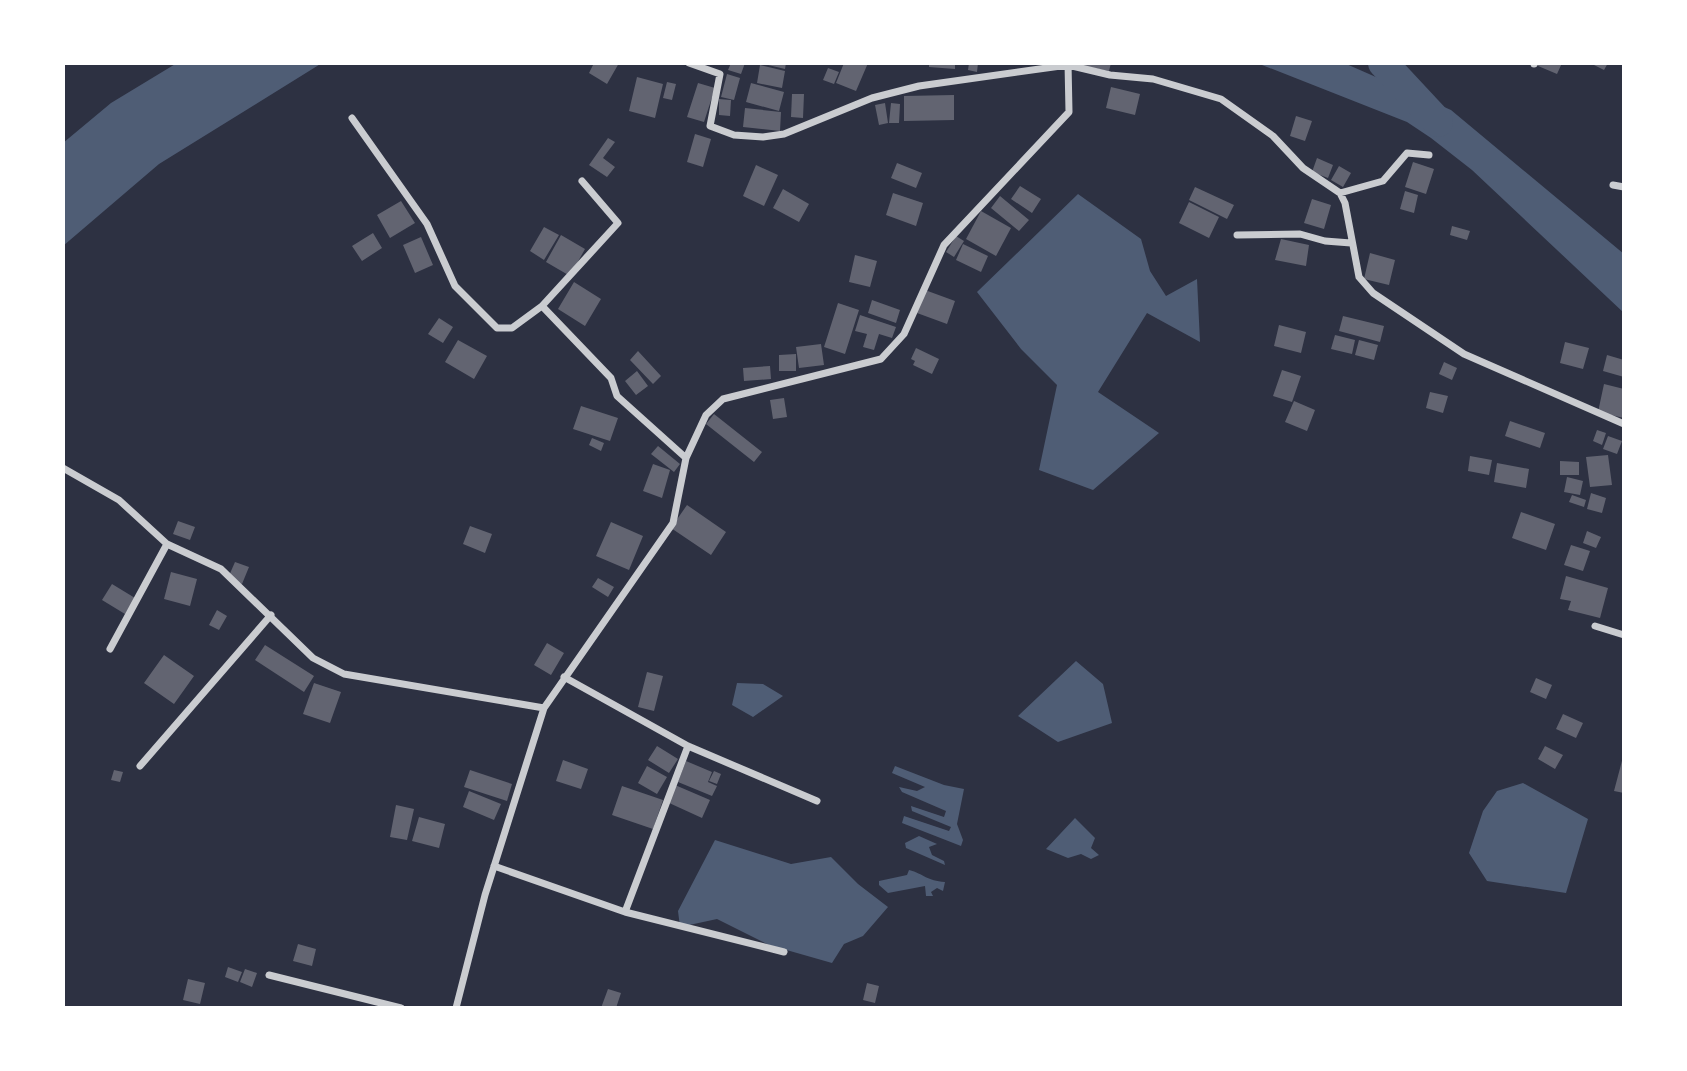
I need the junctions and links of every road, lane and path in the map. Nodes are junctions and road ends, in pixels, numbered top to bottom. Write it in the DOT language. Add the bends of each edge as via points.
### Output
graph roads {
  1 [pos="690,63"];
  2 [pos="1068,64"];
  3 [pos="352,118"];
  4 [pos="1429,155"];
  5 [pos="582,181"];
  6 [pos="1613,185"];
  7 [pos="1624,187"];
  8 [pos="1340,193"];
  9 [pos="1237,235"];
  10 [pos="1351,243"];
  11 [pos="542,306"];
  12 [pos="1624,424"];
  13 [pos="686,458"];
  14 [pos="63,468"];
  15 [pos="167,544"];
  16 [pos="271,615"];
  17 [pos="1595,626"];
  18 [pos="1624,635"];
  19 [pos="110,649"];
  20 [pos="564,677"];
  21 [pos="544,708"];
  22 [pos="688,746"];
  23 [pos="140,766"];
  24 [pos="817,801"];
  25 [pos="494,866"];
  26 [pos="625,912"];
  27 [pos="784,952"];
  28 [pos="269,975"];
  29 [pos="401,1008"];
  30 [pos="456,1008"];
  1 -- 2 [label="street" via="720,74 710,126 734,135 763,137 784,134 872,98 919,86"];
  2 -- 8 [label="street" via="1110,75 1153,79 1221,99"];
  2 -- 13 [label="street" via="1069,112 944,245 904,334 893,348 881,359 723,400 706,415"];
  3 -- 11 [label="street" via="427,224 455,286 474,307 497,328 512,328"];
  4 -- 8 [label="street" via="1407,153 1383,181"];
  5 -- 11 [label="street" via="618,223"];
  6 -- 7 [label="street"];
  8 -- 10 [label="street"];
  9 -- 10 [label="street" via="1300,234 1325,242"];
  10 -- 12 [label="street" via="1359,276 1373,293 1411,320 1464,354"];
  11 -- 13 [label="street" via="611,378 617,396"];
  13 -- 20 [label="street" via="673,523"];
  14 -- 15 [label="street" via="119,500"];
  15 -- 16 [label="street" via="222,569"];
  15 -- 19 [label="street"];
  16 -- 21 [label="street" via="313,658 344,674"];
  16 -- 23 [label="street"];
  17 -- 18 [label="street"];
  20 -- 21 [label="street"];
  20 -- 22 [label="street"];
  21 -- 25 [label="street"];
  22 -- 24 [label="street"];
  22 -- 26 [label="street"];
  25 -- 26 [label="street"];
  25 -- 30 [label="street"];
  26 -- 27 [label="street"];
  28 -- 29 [label="street"];
}
